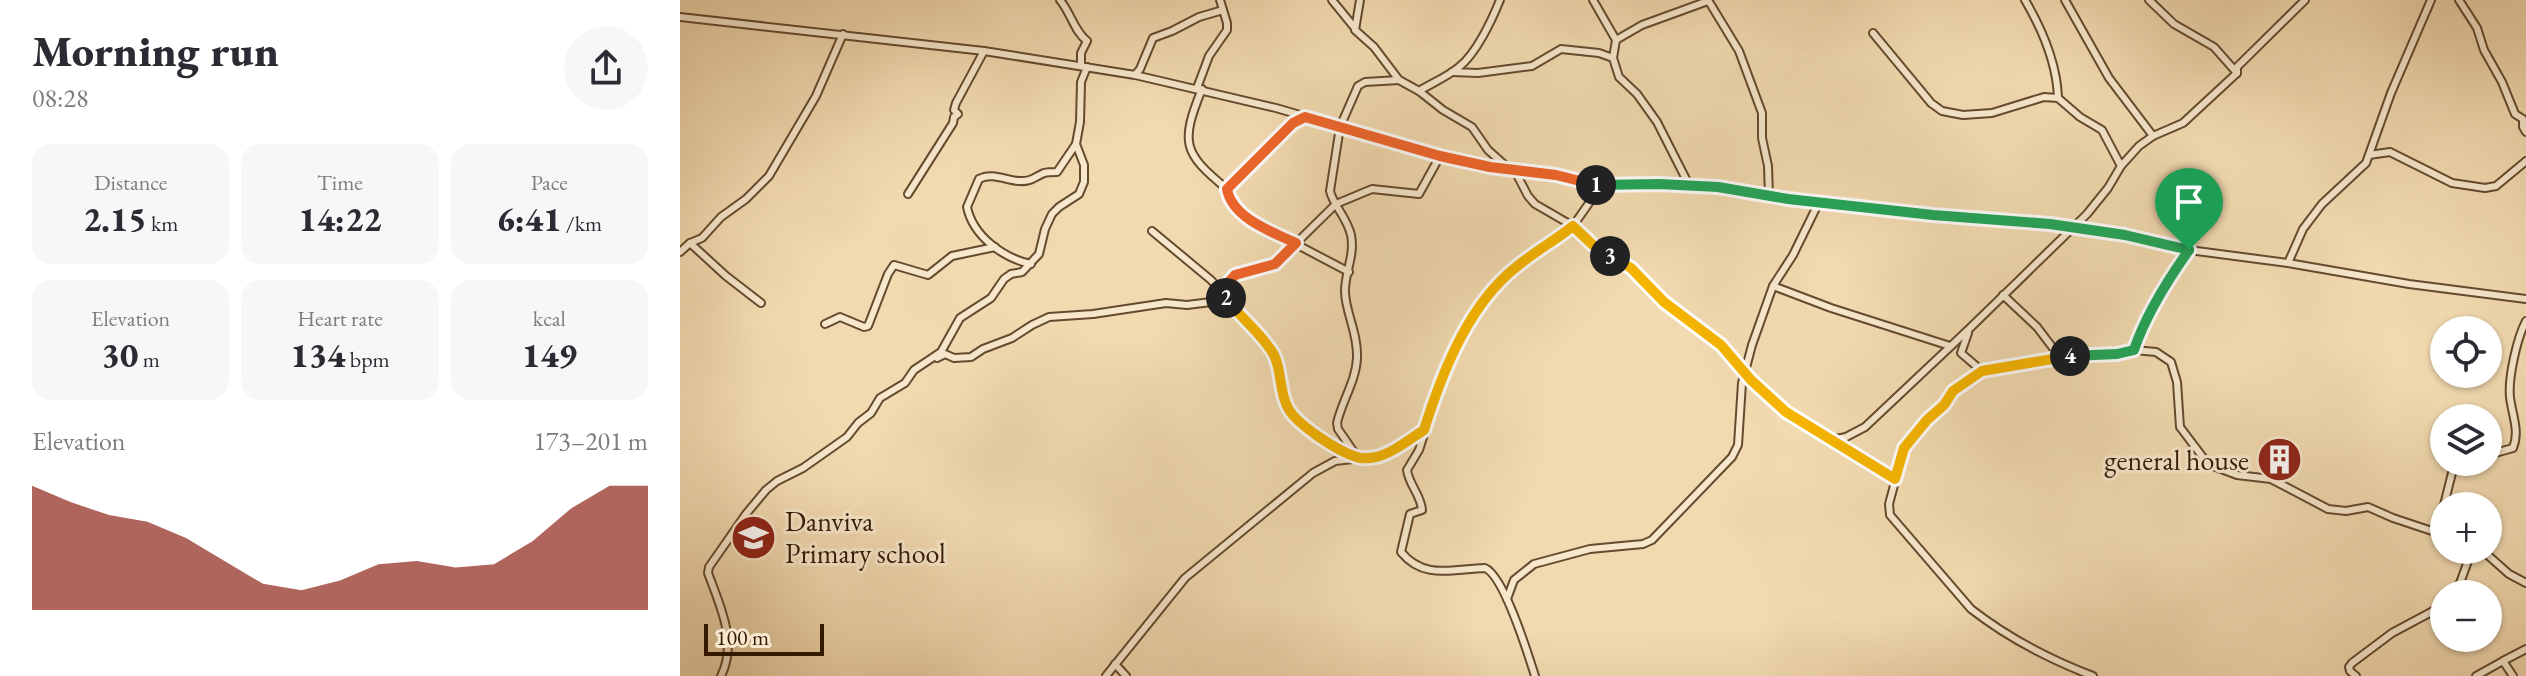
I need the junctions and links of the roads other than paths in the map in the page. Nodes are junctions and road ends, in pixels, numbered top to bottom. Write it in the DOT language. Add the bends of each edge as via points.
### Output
graph roads {
  1 [pos="1060,0"];
  2 [pos="1220,0"];
  3 [pos="1332,0"];
  4 [pos="1360,0"];
  5 [pos="1500,0"];
  6 [pos="1593,0"];
  7 [pos="1708,0"];
  8 [pos="2025,0"];
  9 [pos="2065,0"];
  10 [pos="2149,0"];
  11 [pos="2291,0"];
  12 [pos="2305,0"];
  13 [pos="2431,0"];
  14 [pos="2459,0"];
  15 [pos="2298,7"];
  16 [pos="1223,10"];
  17 [pos="680,17"];
  18 [pos="1354,27"];
  19 [pos="1873,33"];
  20 [pos="843,34"];
  21 [pos="1616,40"];
  22 [pos="984,51"];
  23 [pos="1613,58"];
  24 [pos="1084,66"];
  25 [pos="1452,72"];
  26 [pos="2237,73"];
  27 [pos="1135,75"];
  28 [pos="1399,80"];
  29 [pos="1199,89"];
  30 [pos="1419,91"];
  31 [pos="2058,98"];
  32 [pos="1305,117"];
  33 [pos="1340,127"];
  34 [pos="2526,132"];
  35 [pos="2153,136"];
  36 [pos="1076,144"];
  37 [pos="2369,155"];
  38 [pos="1440,156"];
  39 [pos="2526,161"];
  40 [pos="2121,166"];
  41 [pos="1510,168"];
  42 [pos="1689,185"];
  43 [pos="1601,186"];
  44 [pos="1227,189"];
  45 [pos="908,194"];
  46 [pos="1769,197"];
  47 [pos="1819,202"];
  48 [pos="1336,204"];
  49 [pos="1573,226"];
  50 [pos="2075,226"];
  51 [pos="1152,231"];
  52 [pos="690,243"];
  53 [pos="1296,243"];
  54 [pos="995,247"];
  55 [pos="2189,250"];
  56 [pos="680,252"];
  57 [pos="2288,263"];
  58 [pos="1032,264"];
  59 [pos="1349,272"];
  60 [pos="1773,286"];
  61 [pos="2526,290"];
  62 [pos="1221,291"];
  63 [pos="2003,295"];
  64 [pos="2523,299"];
  65 [pos="761,303"];
  66 [pos="2526,321"];
  67 [pos="825,324"];
  68 [pos="1969,329"];
  69 [pos="1950,346"];
  70 [pos="2134,350"];
  71 [pos="2059,356"];
  72 [pos="933,359"];
  73 [pos="1744,370"];
  74 [pos="1982,371"];
  75 [pos="1424,430"];
  76 [pos="1831,440"];
  77 [pos="2502,451"];
  78 [pos="1358,458"];
  79 [pos="1895,479"];
  80 [pos="2430,530"];
  81 [pos="2498,564"];
  82 [pos="2526,583"];
  83 [pos="1507,600"];
  84 [pos="2430,613"];
  85 [pos="2526,649"];
  86 [pos="2503,661"];
  87 [pos="1115,664"];
  88 [pos="721,676"];
  89 [pos="1106,676"];
  90 [pos="1126,676"];
  91 [pos="1535,676"];
  92 [pos="2093,676"];
  93 [pos="2356,676"];
  94 [pos="2476,676"];
  95 [pos="2513,676"];
  1 -- 24 [label="street" via="1087,41 1081,53"];
  2 -- 16 [label="street"];
  3 -- 18 [label="street"];
  4 -- 18 [label="street"];
  5 -- 25 [label="street" via="1471,54"];
  6 -- 21 [label="street"];
  7 -- 21 [label="street"];
  7 -- 46 [label="street" via="1739,51 1762,113"];
  8 -- 31 [label="street" via="2042,31"];
  9 -- 35 [label="street" via="2109,78"];
  10 -- 26 [label="street" via="2174,24 2214,47"];
  11 -- 15 [label="street"];
  12 -- 15 [label="street"];
  13 -- 37 [label="street"];
  14 -- 34 [label="street"];
  15 -- 26 [label="street" via="2237,67"];
  16 -- 27 [label="street" via="1156,36"];
  16 -- 29 [label="street" via="1227,30 1212,50"];
  17 -- 20 [label="street"];
  18 -- 28 [label="street"];
  19 -- 31 [label="street" via="1942,111 1992,113 2044,97"];
  20 -- 22 [label="street"];
  20 -- 52 [label="street" via="816,96 769,176"];
  21 -- 23 [label="street"];
  22 -- 24 [label="street"];
  22 -- 45 [label="street" via="956,103 958,114"];
  23 -- 25 [label="street" via="1561,49 1532,66"];
  23 -- 42 [label="street" via="1619,77 1657,122"];
  24 -- 27 [label="street"];
  24 -- 36 [label="street"];
  25 -- 30 [label="street"];
  26 -- 35 [label="street" via="2183,123"];
  27 -- 29 [label="street"];
  28 -- 30 [label="street"];
  28 -- 33 [label="street" via="1360,84"];
  29 -- 32 [label="street"];
  29 -- 44 [label="street" via="1189,148 1201,167"];
  30 -- 41 [label="street" via="1472,127"];
  31 -- 40 [label="street" via="2102,130"];
  32 -- 33 [label="street"];
  32 -- 44 [label="street"];
  33 -- 38 [label="street"];
  33 -- 48 [label="street" via="1330,191"];
  35 -- 40 [label="street"];
  36 -- 54 [label="street" via="1056,172 1034,180 979,179 967,210"];
  36 -- 58 [label="street" via="1084,165 1082,190 1052,214"];
  37 -- 39 [label="street" via="2390,152 2452,183 2485,188 2496,186"];
  37 -- 57 [label="street" via="2303,229"];
  38 -- 41 [label="street"];
  38 -- 48 [label="street" via="1419,194 1372,189"];
  40 -- 50 [label="street"];
  41 -- 43 [label="street"];
  41 -- 49 [label="street" via="1535,204"];
  42 -- 43 [label="street"];
  42 -- 46 [label="street"];
  43 -- 49 [label="street"];
  44 -- 53 [label="street" via="1242,214"];
  46 -- 47 [label="street"];
  47 -- 50 [label="street"];
  47 -- 60 [label="street"];
  48 -- 53 [label="street"];
  48 -- 59 [label="street" via="1351,235"];
  49 -- 73 [label="street" via="1631,268"];
  49 -- 75 [label="street" via="1514,268 1485,300 1441,381"];
  50 -- 55 [label="street"];
  50 -- 63 [label="street"];
  51 -- 62 [label="street"];
  52 -- 56 [label="street"];
  52 -- 65 [label="street"];
  53 -- 59 [label="street"];
  53 -- 62 [label="street" via="1275,264 1235,275"];
  54 -- 58 [label="street"];
  54 -- 67 [label="street" via="952,256 929,275 894,265 868,326 840,317"];
  55 -- 57 [label="street"];
  55 -- 70 [label="street"];
  57 -- 64 [label="street"];
  58 -- 72 [label="street" via="1008,276 991,298 960,318"];
  59 -- 78 [label="street" via="1345,296 1357,360 1337,423"];
  60 -- 69 [label="street"];
  60 -- 73 [label="street"];
  61 -- 64 [label="street"];
  62 -- 72 [label="street" via="1201,304 1049,317 971,357 945,354"];
  62 -- 78 [label="street" via="1272,351 1289,411 1305,429"];
  63 -- 68 [label="street"];
  63 -- 71 [label="street"];
  66 -- 77 [label="street" via="2510,387 2515,444"];
  68 -- 69 [label="street"];
  68 -- 74 [label="street" via="1961,353"];
  69 -- 76 [label="street" via="1865,427"];
  70 -- 71 [label="street"];
  70 -- 80 [label="street" via="2156,352 2171,362 2180,427 2208,464 2271,479 2328,509 2368,507"];
  71 -- 74 [label="street"];
  72 -- 88 [label="street" via="880,398 847,437 766,490 709,567 729,648"];
  73 -- 76 [label="street" via="1786,412"];
  73 -- 83 [label="street" via="1736,452 1652,540 1590,549 1530,566 1511,585"];
  74 -- 79 [label="street" via="1953,391 1904,448"];
  75 -- 78 [label="street" via="1380,456"];
  75 -- 83 [label="street" via="1407,470 1422,510 1410,514 1401,552 1427,570 1488,569"];
  76 -- 79 [label="street"];
  78 -- 87 [label="street" via="1335,461 1313,473 1208,557"];
  79 -- 92 [label="street" via="1889,504 1893,520 1964,603 2050,657"];
  81 -- 82 [label="street"];
  83 -- 91 [label="street"];
  84 -- 93 [label="street" via="2352,663 2349,669"];
  85 -- 86 [label="street"];
  86 -- 94 [label="street"];
  86 -- 95 [label="street"];
  87 -- 89 [label="street"];
  87 -- 90 [label="street"];
}
